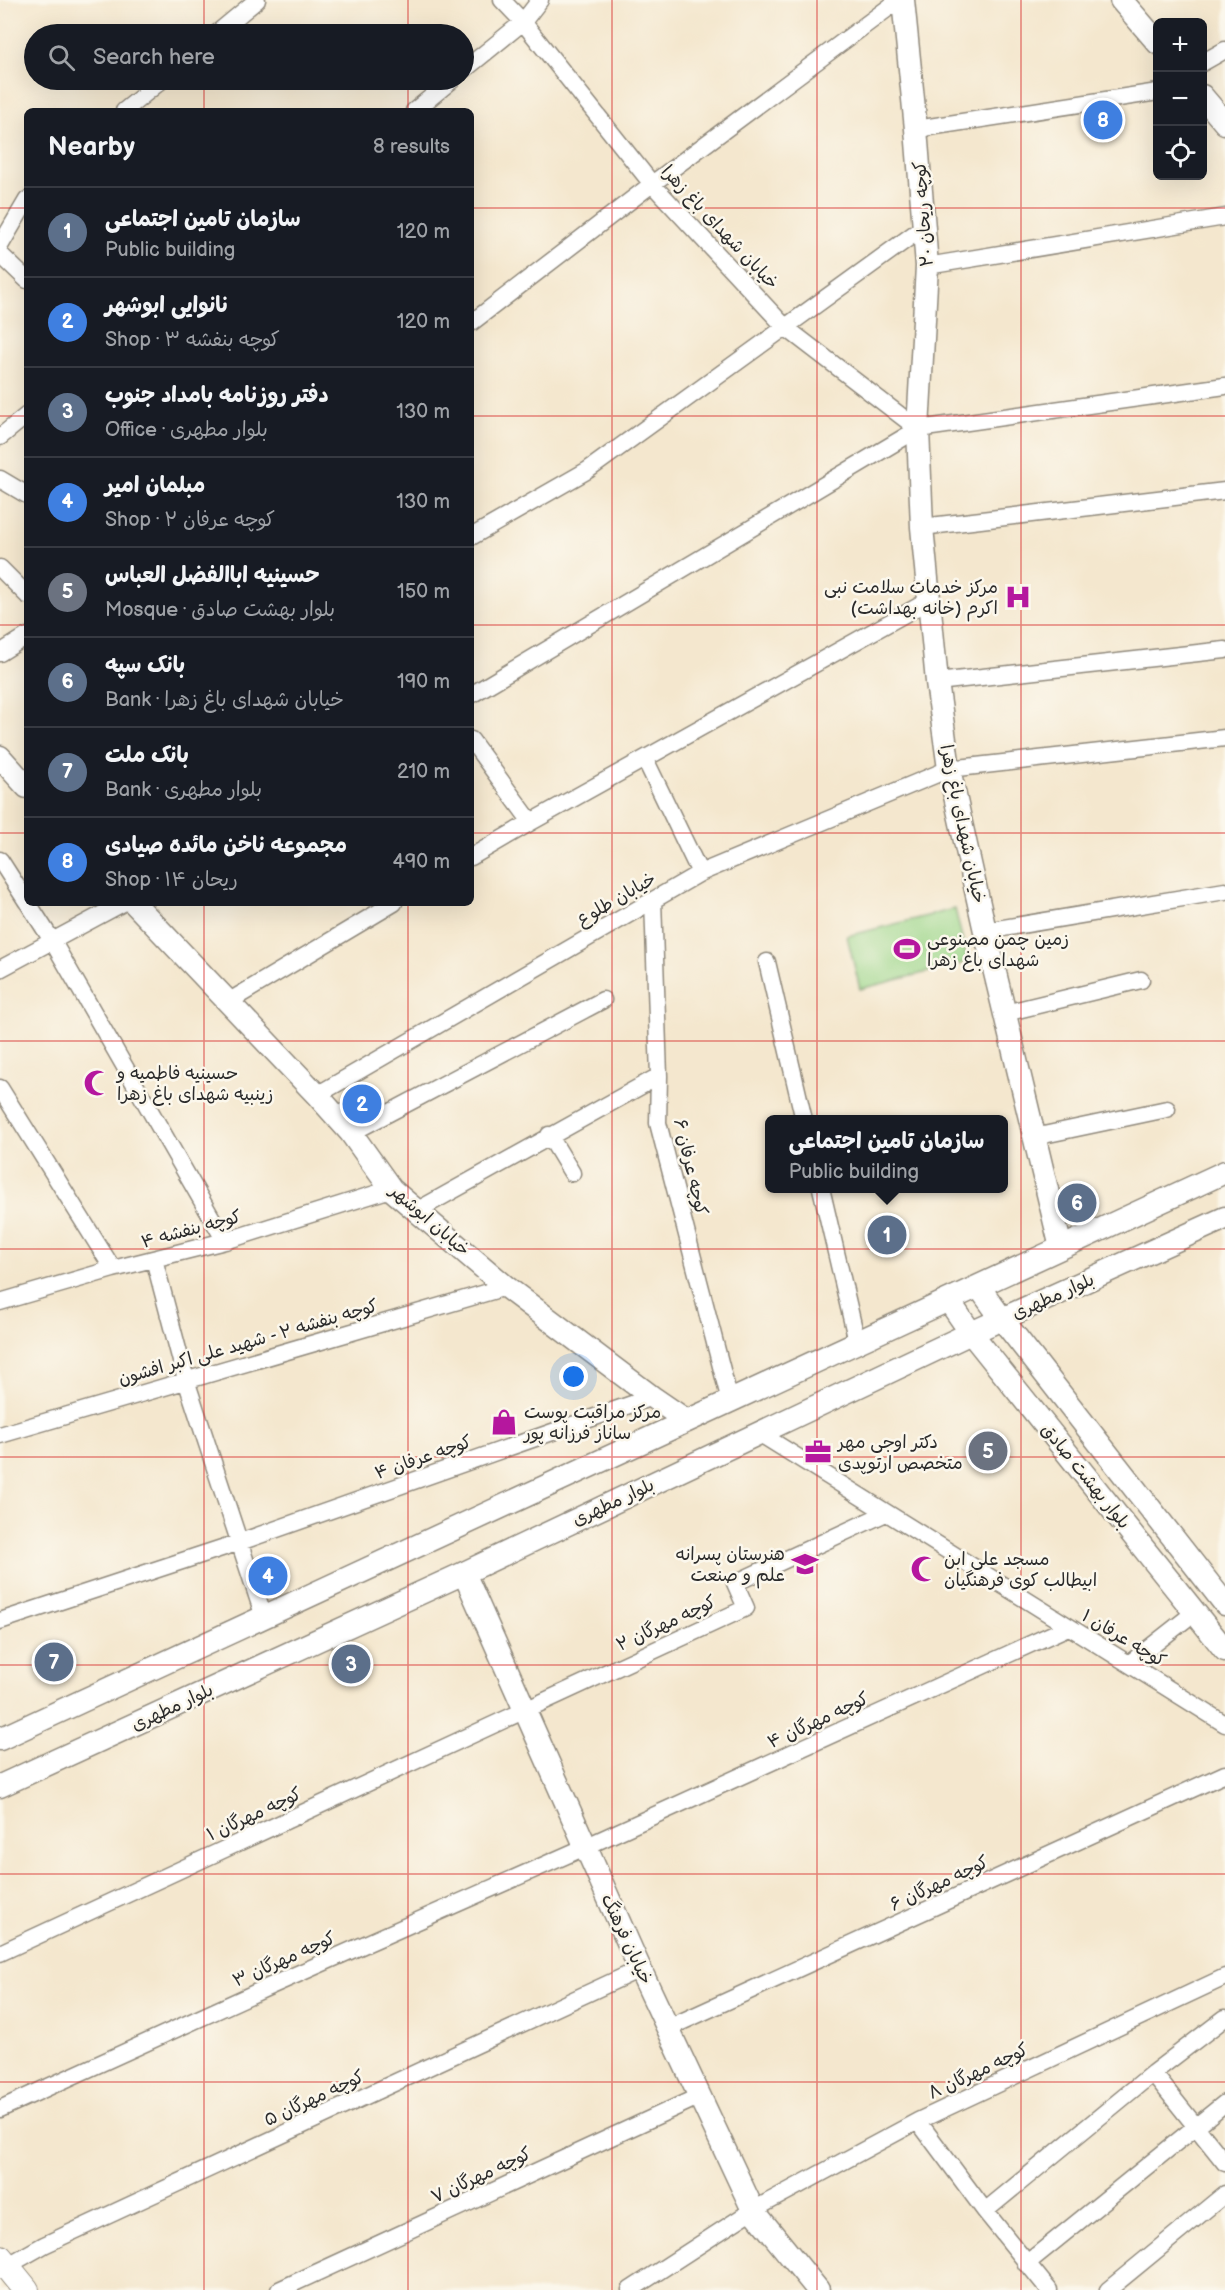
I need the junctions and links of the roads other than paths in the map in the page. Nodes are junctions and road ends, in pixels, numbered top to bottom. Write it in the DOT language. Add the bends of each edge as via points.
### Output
graph roads {
  1 [pos="257,0"];
  2 [pos="502,0"];
  3 [pos="540,0"];
  4 [pos="901,0"];
  5 [pos="1121,0"];
  6 [pos="523,22"];
  7 [pos="228,24"];
  8 [pos="1153,37"];
  9 [pos="1225,50"];
  10 [pos="1207,61"];
  11 [pos="474,62"];
  12 [pos="150,90"];
  13 [pos="440,90"];
  14 [pos="1153,93"];
  15 [pos="1207,101"];
  16 [pos="128,108"];
  17 [pos="418,108"];
  18 [pos="1225,123"];
  19 [pos="916,129"];
  20 [pos="652,184"];
  21 [pos="24,205"];
  22 [pos="1225,217"];
  23 [pos="925,226"];
  24 [pos="0,246"];
  25 [pos="0,254"];
  26 [pos="927,266"];
  27 [pos="24,277"];
  28 [pos="474,321"];
  29 [pos="785,327"];
  30 [pos="1225,386"];
  31 [pos="24,418"];
  32 [pos="918,429"];
  33 [pos="0,437"];
  34 [pos="0,480"];
  35 [pos="1225,491"];
  36 [pos="24,493"];
  37 [pos="922,527"];
  38 [pos="474,535"];
  39 [pos="0,568"];
  40 [pos="24,592"];
  41 [pos="928,601"];
  42 [pos="24,638"];
  43 [pos="1225,650"];
  44 [pos="0,653"];
  45 [pos="937,682"];
  46 [pos="474,693"];
  47 [pos="1225,738"];
  48 [pos="474,744"];
  49 [pos="0,757"];
  50 [pos="645,759"];
  51 [pos="949,769"];
  52 [pos="24,784"];
  53 [pos="531,822"];
  54 [pos="474,855"];
  55 [pos="0,860"];
  56 [pos="700,873"];
  57 [pos="1225,891"];
  58 [pos="24,897"];
  59 [pos="653,900"];
  60 [pos="30,906"];
  61 [pos="118,906"];
  62 [pos="137,906"];
  63 [pos="389,906"];
  64 [pos="985,931"];
  65 [pos="53,942"];
  66 [pos="767,962"];
  67 [pos="0,969"];
  68 [pos="1141,980"];
  69 [pos="603,1000"];
  70 [pos="228,1002"];
  71 [pos="1005,1012"];
  72 [pos="659,1076"];
  73 [pos="0,1088"];
  74 [pos="317,1095"];
  75 [pos="1167,1108"];
  76 [pos="803,1115"];
  77 [pos="351,1133"];
  78 [pos="549,1135"];
  79 [pos="1034,1137"];
  80 [pos="1225,1172"];
  81 [pos="572,1173"];
  82 [pos="391,1189"];
  83 [pos="822,1193"];
  84 [pos="417,1210"];
  85 [pos="1225,1218"];
  86 [pos="225,1240"];
  87 [pos="1060,1248"];
  88 [pos="154,1259"];
  89 [pos="113,1269"];
  90 [pos="506,1287"];
  91 [pos="980,1287"];
  92 [pos="949,1301"];
  93 [pos="0,1302"];
  94 [pos="1002,1319"];
  95 [pos="971,1332"];
  96 [pos="857,1342"];
  97 [pos="186,1380"];
  98 [pos="652,1397"];
  99 [pos="730,1401"];
  100 [pos="687,1421"];
  101 [pos="759,1433"];
  102 [pos="0,1435"];
  103 [pos="886,1513"];
  104 [pos="1169,1532"];
  105 [pos="240,1542"];
  106 [pos="1145,1550"];
  107 [pos="464,1573"];
  108 [pos="1225,1604"];
  109 [pos="1195,1612"];
  110 [pos="264,1617"];
  111 [pos="0,1622"];
  112 [pos="1068,1627"];
  113 [pos="1225,1650"];
  114 [pos="1130,1663"];
  115 [pos="525,1710"];
  116 [pos="1225,1724"];
  117 [pos="0,1739"];
  118 [pos="1225,1774"];
  119 [pos="0,1786"];
  120 [pos="585,1847"];
  121 [pos="0,1953"];
  122 [pos="640,1969"];
  123 [pos="1225,1977"];
  124 [pos="1225,2018"];
  125 [pos="668,2028"];
  126 [pos="1153,2073"];
  127 [pos="700,2096"];
  128 [pos="1225,2103"];
  129 [pos="0,2109"];
  130 [pos="918,2121"];
  131 [pos="1196,2126"];
  132 [pos="1225,2163"];
  133 [pos="1225,2194"];
  134 [pos="753,2210"];
  135 [pos="985,2211"];
  136 [pos="3,2262"];
  137 [pos="1026,2264"];
  138 [pos="26,2290"];
  139 [pos="279,2290"];
  140 [pos="630,2290"];
  141 [pos="818,2290"];
  142 [pos="1049,2290"];
  143 [pos="1108,2290"];
  1 -- 7 [label="street"];
  2 -- 6 [label="street, خیابان شهدای باغ زهرا"];
  3 -- 6 [label="street"];
  4 -- 19 [label="street, کوچه ریحان ۲۰"];
  4 -- 20 [label="street"];
  5 -- 8 [label="street"];
  6 -- 11 [label="street"];
  6 -- 20 [label="street, خیابان شهدای باغ زهرا"];
  9 -- 10 [label="street"];
  12 -- 16 [label="street"];
  13 -- 17 [label="street"];
  14 -- 19 [label="street"];
  15 -- 18 [label="street"];
  19 -- 23 [label="street, کوچه ریحان ۲۰"];
  20 -- 28 [label="street"];
  20 -- 29 [label="street, خیابان شهدای باغ زهرا"];
  21 -- 24 [label="street"];
  22 -- 26 [label="street"];
  23 -- 26 [label="street, کوچه ریحان ۲۰"];
  23 -- 29 [label="street"];
  25 -- 27 [label="street"];
  26 -- 32 [label="street, کوچه ریحان ۲۰"];
  29 -- 32 [label="street, خیابان شهدای باغ زهرا"];
  29 -- 38 [label="street" via="588,470"];
  30 -- 32 [label="street"];
  31 -- 33 [label="street"];
  32 -- 37 [label="street, خیابان شهدای باغ‌ زهرا"];
  32 -- 46 [label="street"];
  34 -- 36 [label="street"];
  35 -- 37 [label="street"];
  37 -- 41 [label="street, خیابان شهدای باغ‌ زهرا"];
  39 -- 40 [label="street"];
  41 -- 45 [label="street, خیابان شهدای باغ‌ زهرا"];
  41 -- 50 [label="street"];
  42 -- 44 [label="street"];
  43 -- 45 [label="street"];
  45 -- 51 [label="street, خیابان شهدای باغ‌ زهرا"];
  47 -- 51 [label="street, خیابان طلوع"];
  48 -- 53 [label="street"];
  49 -- 52 [label="street"];
  50 -- 53 [label="street"];
  50 -- 56 [label="street"];
  51 -- 56 [label="street, خیابان طلوع"];
  51 -- 64 [label="street, خیابان شهدای باغ‌ زهرا"];
  53 -- 54 [label="street"];
  55 -- 58 [label="street"];
  56 -- 59 [label="street, خیابان طلوع"];
  57 -- 64 [label="street"];
  59 -- 72 [label="street, کوچه عرفان ۶"];
  59 -- 74 [label="street, خیابان طلوع"];
  60 -- 65 [label="street"];
  61 -- 65 [label="street"];
  62 -- 70 [label="street, خیابان ابوشهر"];
  63 -- 70 [label="street"];
  64 -- 71 [label="street, خیابان شهدای باغ‌ زهرا"];
  65 -- 67 [label="street"];
  65 -- 86 [label="street"];
  66 -- 76 [label="street"];
  68 -- 71 [label="street"];
  69 -- 77 [label="street"];
  70 -- 74 [label="street, خیابان ابوشهر"];
  71 -- 79 [label="street, خیابان شهدای باغ‌ زهرا"];
  72 -- 78 [label="street"];
  72 -- 99 [label="street, کوچه عرفان ۶" via="658,1123"];
  73 -- 89 [label="street"];
  74 -- 77 [label="street, خیابان ابوشهر"];
  75 -- 79 [label="street"];
  77 -- 82 [label="street, خیابان ابوشهر"];
  78 -- 81 [label="street"];
  78 -- 84 [label="street"];
  79 -- 87 [label="street, خیابان شهدای باغ‌ زهرا"];
  80 -- 87 [label="street"];
  82 -- 84 [label="street, خیابان ابوشهر"];
  82 -- 86 [label="street, کوچه بنفشه ۴"];
  83 -- 96 [label="street"];
  84 -- 90 [label="street, خیابان ابوشهر"];
  85 -- 94 [label="street, بلوار مطهری"];
  86 -- 88 [label="street, کوچه بنفشه ۴"];
  87 -- 91 [label="street"];
  88 -- 89 [label="street, کوچه بنفشه ۴"];
  88 -- 97 [label="street"];
  89 -- 93 [label="street, کوچه بنفشه ۴"];
  90 -- 97 [label="street, کوچه بنفشه ۲ - شهید علی اکبر افشون"];
  90 -- 98 [label="street, خیابان ابوشهر"];
  91 -- 92 [label="street"];
  91 -- 94 [label="street, بلوار بهشت صادق"];
  92 -- 95 [label="street, بلوار بهشت صادق"];
  92 -- 96 [label="street"];
  94 -- 95 [label="street, بلوار مطهری"];
  94 -- 104 [label="street, بلوار بهشت صادق"];
  95 -- 101 [label="street, بلوار مطهری"];
  95 -- 106 [label="street, بلوار بهشت صادق"];
  96 -- 99 [label="street"];
  97 -- 102 [label="street, کوچه بنفشه ۲ - شهید علی اکبر افشون"];
  97 -- 105 [label="street"];
  98 -- 100 [label="street, خیابان ابوشهر"];
  98 -- 105 [label="street, کوچه عرفان ۴"];
  99 -- 100 [label="street"];
  100 -- 110 [label="street"];
  101 -- 103 [label="street, کوچه عرفان ۱"];
  101 -- 107 [label="street, بلوار مطهری"];
  103 -- 112 [label="street, کوچه عرفان ۱"];
  103 -- 115 [label="street, کوچه مهرگان ۲" via="735,1583 746,1608"];
  104 -- 106 [label="street"];
  104 -- 108 [label="street, بلوار بهشت صادق"];
  105 -- 110 [label="street"];
  105 -- 111 [label="street, کوچه عرفان ۴"];
  106 -- 109 [label="street, بلوار بهشت صادق"];
  107 -- 115 [label="street, خیابان فرهنگ"];
  107 -- 119 [label="street, بلوار مطهری"];
  109 -- 113 [label="street, بلوار بهشت صادق"];
  109 -- 114 [label="street"];
  110 -- 117 [label="street"];
  112 -- 114 [label="street, کوچه عرفان ۱"];
  112 -- 120 [label="street, کوچه مهرگان ۴"];
  114 -- 116 [label="street, کوچه عرفان ۱"];
  115 -- 120 [label="street, خیابان فرهنگ"];
  115 -- 121 [label="street, کوچه مهرگان ۱"];
  118 -- 125 [label="street, کوچه مهرگان ۶"];
  120 -- 122 [label="street, خیابان فرهنگ"];
  120 -- 129 [label="street, کوچه مهرگان ۳"];
  122 -- 125 [label="street, خیابان فرهنگ"];
  122 -- 136 [label="street, کوچه مهرگان ۵"];
  123 -- 130 [label="street, کوچه مهرگان ۸"];
  124 -- 126 [label="street"];
  125 -- 127 [label="street, خیابان فرهنگ"];
  126 -- 131 [label="street"];
  126 -- 135 [label="street"];
  127 -- 134 [label="street, خیابان فرهنگ"];
  127 -- 139 [label="street, کوچه مهرگان ۷"];
  128 -- 131 [label="street"];
  130 -- 134 [label="street, کوچه مهرگان ۸"];
  130 -- 135 [label="street"];
  131 -- 132 [label="street"];
  131 -- 137 [label="street"];
  133 -- 143 [label="street"];
  134 -- 140 [label="street, کوچه مهرگان ۸"];
  134 -- 141 [label="street, خیابان فرهنگ"];
  135 -- 137 [label="street"];
  136 -- 138 [label="main road"];
  137 -- 142 [label="street"];
}
